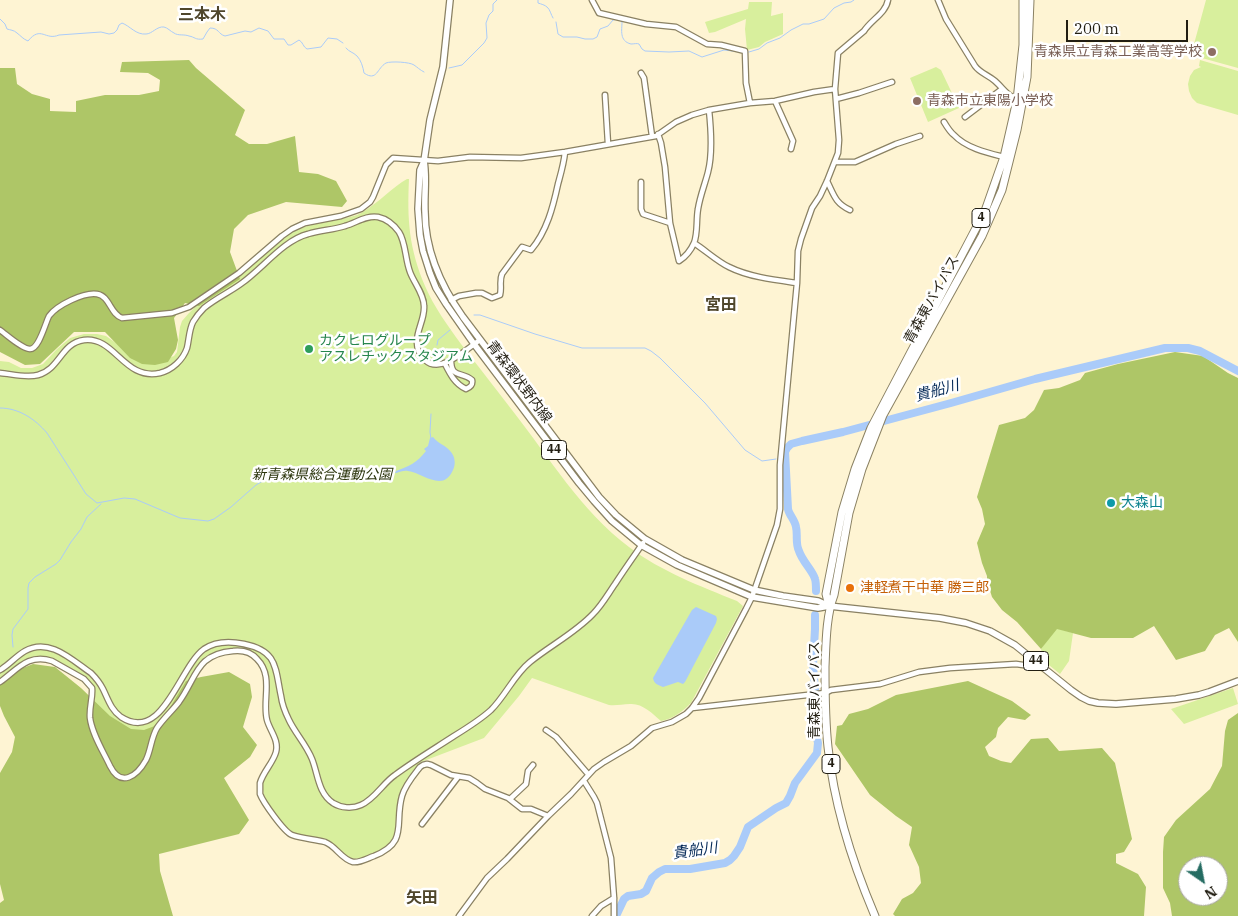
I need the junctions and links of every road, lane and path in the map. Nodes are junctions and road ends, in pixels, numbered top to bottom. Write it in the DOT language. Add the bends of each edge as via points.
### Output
graph roads {
  1 [pos="450,0"];
  2 [pos="592,0"];
  3 [pos="888,0"];
  4 [pos="938,0"];
  5 [pos="1023,0"];
  6 [pos="1030,0"];
  7 [pos="641,73"];
  8 [pos="892,82"];
  9 [pos="835,89"];
  10 [pos="1002,89"];
  11 [pos="605,95"];
  12 [pos="836,99"];
  13 [pos="1017,100"];
  14 [pos="775,101"];
  15 [pos="750,103"];
  16 [pos="709,110"];
  17 [pos="965,117"];
  18 [pos="944,122"];
  19 [pos="658,134"];
  20 [pos="652,136"];
  21 [pos="920,136"];
  22 [pos="608,144"];
  23 [pos="791,149"];
  24 [pos="565,152"];
  25 [pos="1004,157"];
  26 [pos="424,161"];
  27 [pos="835,162"];
  28 [pos="827,181"];
  29 [pos="642,182"];
  30 [pos="850,210"];
  31 [pos="670,223"];
  32 [pos="694,243"];
  33 [pos="797,283"];
  34 [pos="451,300"];
  35 [pos="0,330"];
  36 [pos="480,340"];
  37 [pos="474,344"];
  38 [pos="451,360"];
  39 [pos="445,364"];
  40 [pos="0,373"];
  41 [pos="466,376"];
  42 [pos="461,386"];
  43 [pos="880,416"];
  44 [pos="546,433"];
  45 [pos="645,539"];
  46 [pos="641,545"];
  47 [pos="754,590"];
  48 [pos="752,597"];
  49 [pos="829,606"];
  50 [pos="1045,669"];
  51 [pos="0,670"];
  52 [pos="1238,681"];
  53 [pos="0,682"];
  54 [pos="821,693"];
  55 [pos="692,708"];
  56 [pos="546,730"];
  57 [pos="534,765"];
  58 [pos="588,774"];
  59 [pos="458,777"];
  60 [pos="584,781"];
  61 [pos="510,799"];
  62 [pos="548,816"];
  63 [pos="422,824"];
  64 [pos="614,898"];
  65 [pos="459,916"];
  66 [pos="592,916"];
  67 [pos="613,916"];
  68 [pos="875,916"];
  1 -- 26 [label="main road, 青森環状野内線 / 44" via="443,67"];
  2 -- 15 [label="street" via="599,13 676,27 707,44 745,51"];
  3 -- 9 [label="street" via="883,11 838,53"];
  4 -- 10 [label="street" via="975,66"];
  5 -- 13 [label="highway, 青森東バイパス / 4" via="1023,45"];
  6 -- 43 [label="highway, 青森東バイパス / 4" via="1027,77 1002,190 982,236"];
  7 -- 20 [label="street"];
  8 -- 12 [label="street"];
  9 -- 12 [label="street"];
  9 -- 14 [label="street"];
  10 -- 13 [label="street"];
  10 -- 17 [label="street"];
  11 -- 22 [label="street"];
  12 -- 27 [label="street" via="839,140"];
  13 -- 25 [label="highway, 青森東バイパス / 4"];
  14 -- 15 [label="street"];
  14 -- 23 [label="street" via="793,141"];
  15 -- 16 [label="street"];
  16 -- 19 [label="street" via="676,122"];
  16 -- 32 [label="street" via="710,162 699,202"];
  18 -- 25 [label="street" via="961,141"];
  19 -- 20 [label="street"];
  19 -- 31 [label="street" via="665,167"];
  20 -- 22 [label="street"];
  21 -- 27 [label="street" via="855,162"];
  22 -- 24 [label="street"];
  24 -- 26 [label="street" via="522,158 470,157"];
  24 -- 34 [label="street" via="549,220 531,250 522,247 502,274 500,295 492,298 476,292"];
  25 -- 43 [label="highway, 青森東バイパス / 4" via="985,211"];
  26 -- 34 [label="main road, 青森環状野内線 / 44" via="425,226 438,274"];
  26 -- 35 [label="street" via="392,158 366,206 292,229 239,272 181,311 122,318 116,315 102,295 96,294 76,298 54,311 33,348 24,347"];
  26 -- 37 [label="main road, 青森環状野内線 / 44" via="420,170 418,209 423,251 436,288"];
  27 -- 28 [label="street"];
  28 -- 30 [label="street" via="837,202"];
  28 -- 33 [label="street" via="812,208 801,239"];
  29 -- 31 [label="street" via="643,214"];
  31 -- 32 [label="street" via="679,261"];
  32 -- 33 [label="street" via="729,267 754,276"];
  33 -- 47 [label="street" via="780,465 779,517"];
  34 -- 36 [label="main road, 青森環状野内線 / 44"];
  36 -- 37 [label="street"];
  36 -- 44 [label="main road, 青森環状野内線 / 44"];
  37 -- 38 [label="street"];
  37 -- 44 [label="main road, 青森環状野内線 / 44"];
  38 -- 39 [label="street"];
  38 -- 41 [label="street" via="454,372"];
  39 -- 40 [label="street" via="427,362 420,354 417,338 424,310 423,298 410,271 398,231 390,222 373,217 308,234 291,242 242,283 202,309 192,324 187,348 180,361 166,370 151,374 138,371 105,345 91,340 71,345 56,364 37,376"];
  39 -- 42 [label="street"];
  41 -- 42 [label="street" via="462,378"];
  41 -- 42 [label="street" via="473,384 466,389"];
  43 -- 49 [label="highway, 青森東バイパス / 4" via="855,470 842,512 826,594"];
  44 -- 45 [label="main road, 青森環状野内線 / 44" via="599,497"];
  44 -- 46 [label="main road, 青森環状野内線 / 44" via="594,501"];
  45 -- 46 [label="street"];
  45 -- 47 [label="main road, 青森環状野内線 / 44" via="682,560"];
  46 -- 48 [label="main road, 青森環状野内線 / 44" via="677,565"];
  46 -- 51 [label="street" via="594,612 581,626 525,667 488,712 393,776 368,800 355,807 337,805 324,794 311,756 288,719 275,665 258,648 226,642 205,648 194,659 163,709 140,722 117,714 95,677 55,650 43,647 29,649"];
  47 -- 48 [label="street"];
  47 -- 49 [label="main road, 青森環状野内線 / 44" via="818,601"];
  48 -- 49 [label="main road, 青森環状野内線 / 44" via="818,608"];
  48 -- 55 [label="street"];
  49 -- 50 [label="main road, 青森環状野内線 / 44" via="966,623 1015,644"];
  49 -- 54 [label="highway, 青森東バイパス / 4"];
  50 -- 52 [label="main road, 青森環状野内線 / 44" via="1081,697 1098,703 1191,697"];
  50 -- 54 [label="street" via="1016,664 950,668"];
  53 -- 59 [label="street" via="17,667 36,659 52,661 84,679 92,688 90,718 93,731 113,772 126,778 141,767 152,738 201,664 211,656 234,650 250,654 265,671 266,718 276,744 276,752 261,780 263,800 287,833 324,842 353,862 383,852 394,842 404,790 422,765 431,765"];
  54 -- 55 [label="street"];
  54 -- 68 [label="highway, 青森東バイパス / 4" via="835,793 861,884"];
  55 -- 58 [label="street" via="672,722 652,728"];
  56 -- 58 [label="street"];
  57 -- 61 [label="street" via="528,771 526,784"];
  58 -- 60 [label="street"];
  59 -- 61 [label="street" via="468,778 485,790"];
  59 -- 63 [label="street"];
  60 -- 62 [label="street"];
  60 -- 64 [label="street" via="597,803 611,858"];
  61 -- 62 [label="street" via="519,808"];
  62 -- 65 [label="street" via="487,878"];
  64 -- 66 [label="street"];
  64 -- 67 [label="street"];
}
